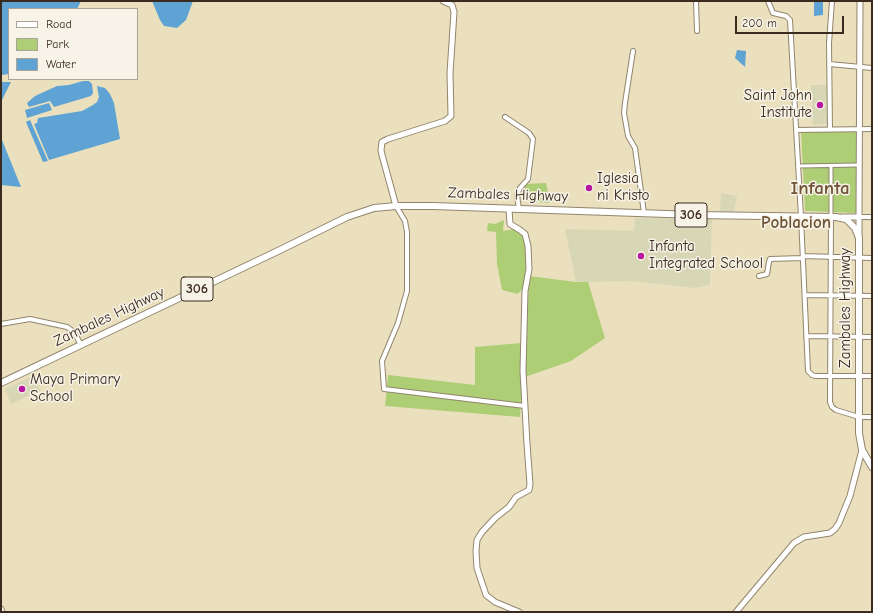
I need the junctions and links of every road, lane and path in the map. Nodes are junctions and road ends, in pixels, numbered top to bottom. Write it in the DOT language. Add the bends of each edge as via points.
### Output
graph roads {
  1 [pos="443,1"];
  2 [pos="696,1"];
  3 [pos="768,1"];
  4 [pos="832,1"];
  5 [pos="860,1"];
  6 [pos="697,31"];
  7 [pos="633,51"];
  8 [pos="829,64"];
  9 [pos="860,67"];
  10 [pos="872,68"];
  11 [pos="505,117"];
  12 [pos="859,129"];
  13 [pos="872,129"];
  14 [pos="796,130"];
  15 [pos="830,130"];
  16 [pos="859,165"];
  17 [pos="799,166"];
  18 [pos="831,166"];
  19 [pos="396,206"];
  20 [pos="509,209"];
  21 [pos="519,209"];
  22 [pos="644,213"];
  23 [pos="801,217"];
  24 [pos="831,217"];
  25 [pos="841,217"];
  26 [pos="859,217"];
  27 [pos="872,217"];
  28 [pos="859,238"];
  29 [pos="830,256"];
  30 [pos="803,257"];
  31 [pos="859,258"];
  32 [pos="872,258"];
  33 [pos="759,276"];
  34 [pos="805,295"];
  35 [pos="830,296"];
  36 [pos="859,296"];
  37 [pos="872,296"];
  38 [pos="1,324"];
  39 [pos="806,336"];
  40 [pos="830,336"];
  41 [pos="859,336"];
  42 [pos="872,336"];
  43 [pos="81,344"];
  44 [pos="830,376"];
  45 [pos="859,376"];
  46 [pos="872,376"];
  47 [pos="1,383"];
  48 [pos="524,406"];
  49 [pos="859,417"];
  50 [pos="872,417"];
  51 [pos="862,450"];
  52 [pos="872,467"];
  53 [pos="1,609"];
  54 [pos="2,612"];
  55 [pos="519,612"];
  56 [pos="736,612"];
  1 -- 19 [label="street" via="452,6 454,12 450,73 451,116 445,122 382,142 382,155"];
  2 -- 6 [label="street"];
  3 -- 14 [label="street" via="773,13 786,16 790,20"];
  4 -- 8 [label="street"];
  5 -- 9 [label="street"];
  7 -- 22 [label="street" via="624,113 628,136 635,148"];
  8 -- 9 [label="street"];
  8 -- 15 [label="street"];
  9 -- 10 [label="street"];
  9 -- 12 [label="street"];
  11 -- 21 [label="street" via="529,133 533,139 529,178 517,195"];
  12 -- 13 [label="street"];
  12 -- 15 [label="street"];
  12 -- 16 [label="street"];
  14 -- 15 [label="street"];
  14 -- 17 [label="street"];
  16 -- 18 [label="street"];
  16 -- 26 [label="street"];
  17 -- 18 [label="street"];
  17 -- 23 [label="street"];
  18 -- 24 [label="street"];
  19 -- 20 [label="main road, Zambales Highway / 306"];
  19 -- 43 [label="main road, Zambales Highway / 306" via="374,208 348,217"];
  19 -- 48 [label="street" via="405,221 407,232 407,291 398,324 381,365 384,389"];
  20 -- 21 [label="main road, Zambales Highway / 306"];
  20 -- 48 [label="street" via="510,224 525,234 528,246"];
  21 -- 22 [label="main road, Zambales Highway / 306"];
  22 -- 23 [label="main road, Zambales Highway / 306"];
  23 -- 24 [label="main road, Zambales Highway / 306"];
  23 -- 30 [label="street"];
  24 -- 25 [label="main road, Zambales Highway / 306"];
  24 -- 29 [label="street"];
  25 -- 26 [label="street"];
  25 -- 28 [label="main road, Zambales Highway" via="852,224"];
  26 -- 27 [label="street"];
  26 -- 28 [label="street"];
  28 -- 31 [label="main road, Zambales Highway"];
  29 -- 30 [label="street"];
  29 -- 31 [label="street"];
  29 -- 35 [label="street"];
  30 -- 33 [label="street" via="770,259 767,274"];
  30 -- 34 [label="street"];
  31 -- 32 [label="street"];
  31 -- 36 [label="main road, Zambales Highway"];
  34 -- 35 [label="street"];
  34 -- 39 [label="street"];
  35 -- 36 [label="street"];
  35 -- 40 [label="street"];
  36 -- 37 [label="street"];
  36 -- 41 [label="main road, Zambales Highway"];
  38 -- 43 [label="street" via="30,319 67,328 72,330"];
  39 -- 40 [label="street"];
  39 -- 44 [label="street" via="810,373 815,376"];
  40 -- 41 [label="street"];
  40 -- 44 [label="street"];
  41 -- 42 [label="street"];
  41 -- 45 [label="main road, Zambales Highway"];
  43 -- 47 [label="main road, Zambales Highway / 306"];
  44 -- 45 [label="street"];
  44 -- 49 [label="street" via="832,407"];
  45 -- 46 [label="street"];
  45 -- 49 [label="main road, Zambales Highway"];
  48 -- 55 [label="street" via="529,490 516,497 482,532 476,551 477,568 486,595 495,602"];
  49 -- 50 [label="street"];
  49 -- 51 [label="main road, Zambales Highway"];
  51 -- 52 [label="main road, Zambales Highway"];
  51 -- 56 [label="street" via="850,496 835,529 830,533 804,537 794,542"];
  53 -- 54 [label="street"];
}
